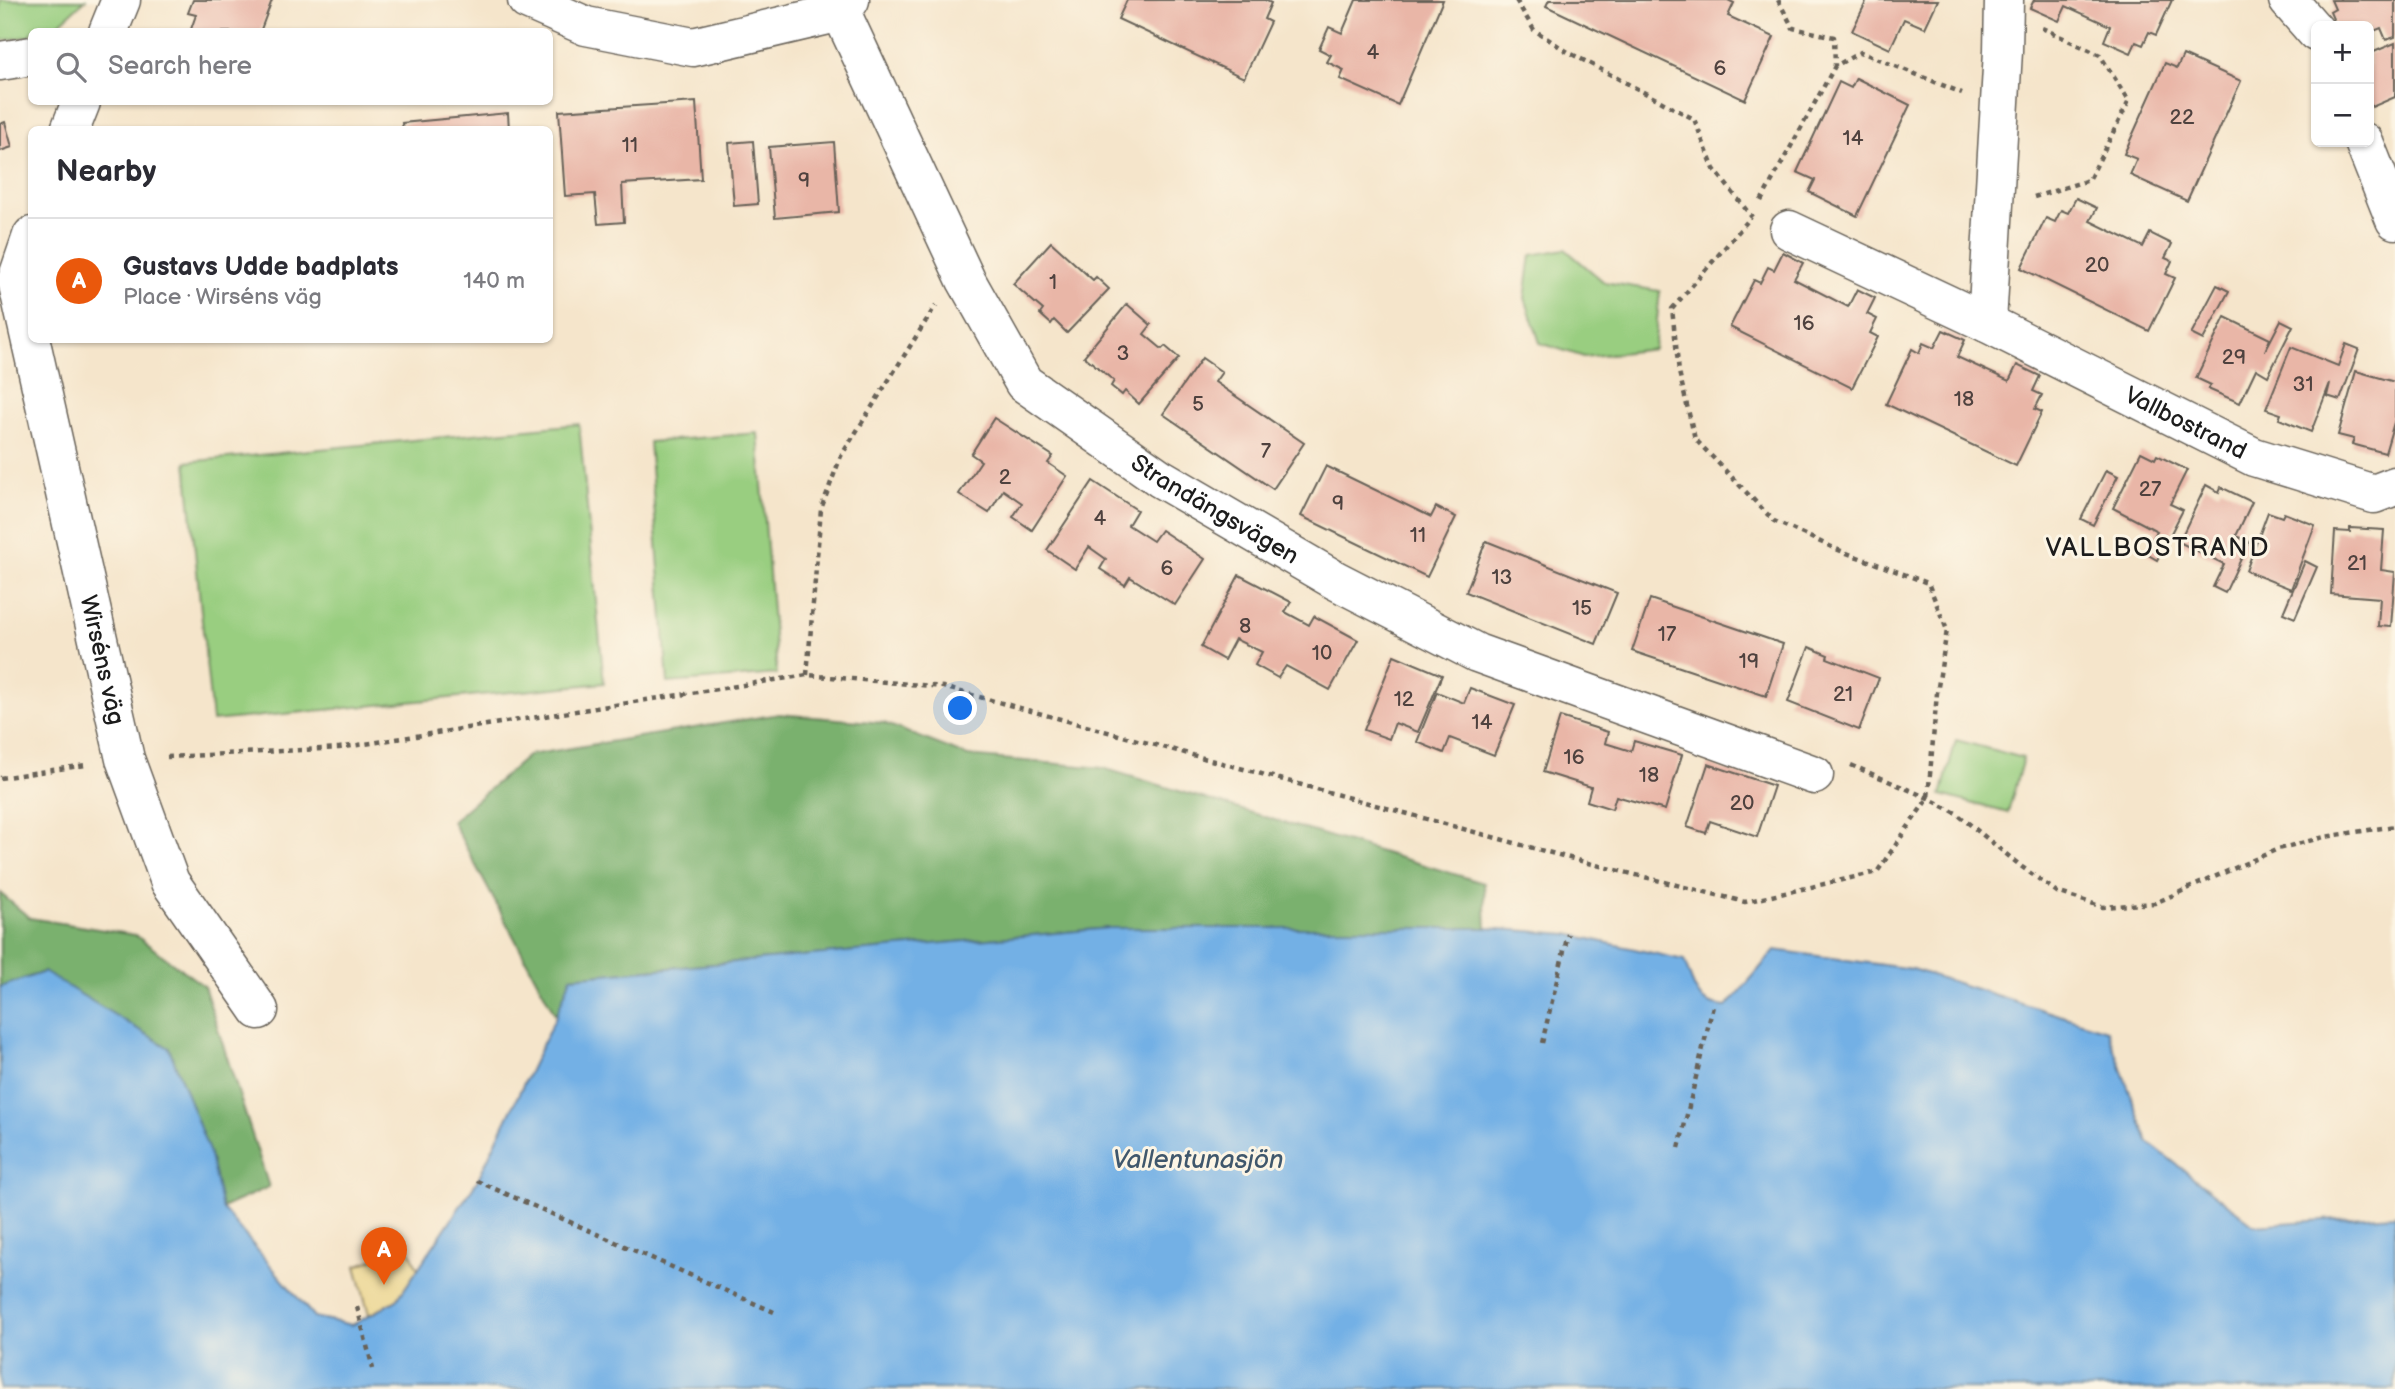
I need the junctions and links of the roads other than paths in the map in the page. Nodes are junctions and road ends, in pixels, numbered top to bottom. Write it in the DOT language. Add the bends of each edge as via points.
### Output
graph roads {
  1 [pos="121,0"];
  2 [pos="527,0"];
  3 [pos="2288,0"];
  4 [pos="2004,5"];
  5 [pos="845,6"];
  6 [pos="2311,26"];
  7 [pos="110,28"];
  8 [pos="28,56"];
  9 [pos="0,61"];
  10 [pos="79,105"];
  11 [pos="71,126"];
  12 [pos="2366,147"];
  13 [pos="2395,220"];
  14 [pos="1789,230"];
  15 [pos="28,243"];
  16 [pos="9,276"];
  17 [pos="1987,323"];
  18 [pos="2395,486"];
  19 [pos="1814,775"];
  20 [pos="259,1010"];
  1 -- 7 [label="street"];
  2 -- 5 [label="street" via="586,26 693,47"];
  3 -- 6 [label="street"];
  4 -- 17 [label="street"];
  5 -- 19 [label="street, Strandängsvägen" via="966,280 1024,383 1160,478 1323,574 1477,653"];
  8 -- 9 [label="street"];
  10 -- 11 [label="street"];
  12 -- 13 [label="street"];
  14 -- 17 [label="street, Vallbostrand"];
  15 -- 16 [label="street, Wirséns väg"];
  16 -- 20 [label="street, Wirséns väg" via="125,759 170,882"];
  17 -- 18 [label="street, Vallbostrand" via="2254,457 2374,494"];
}
